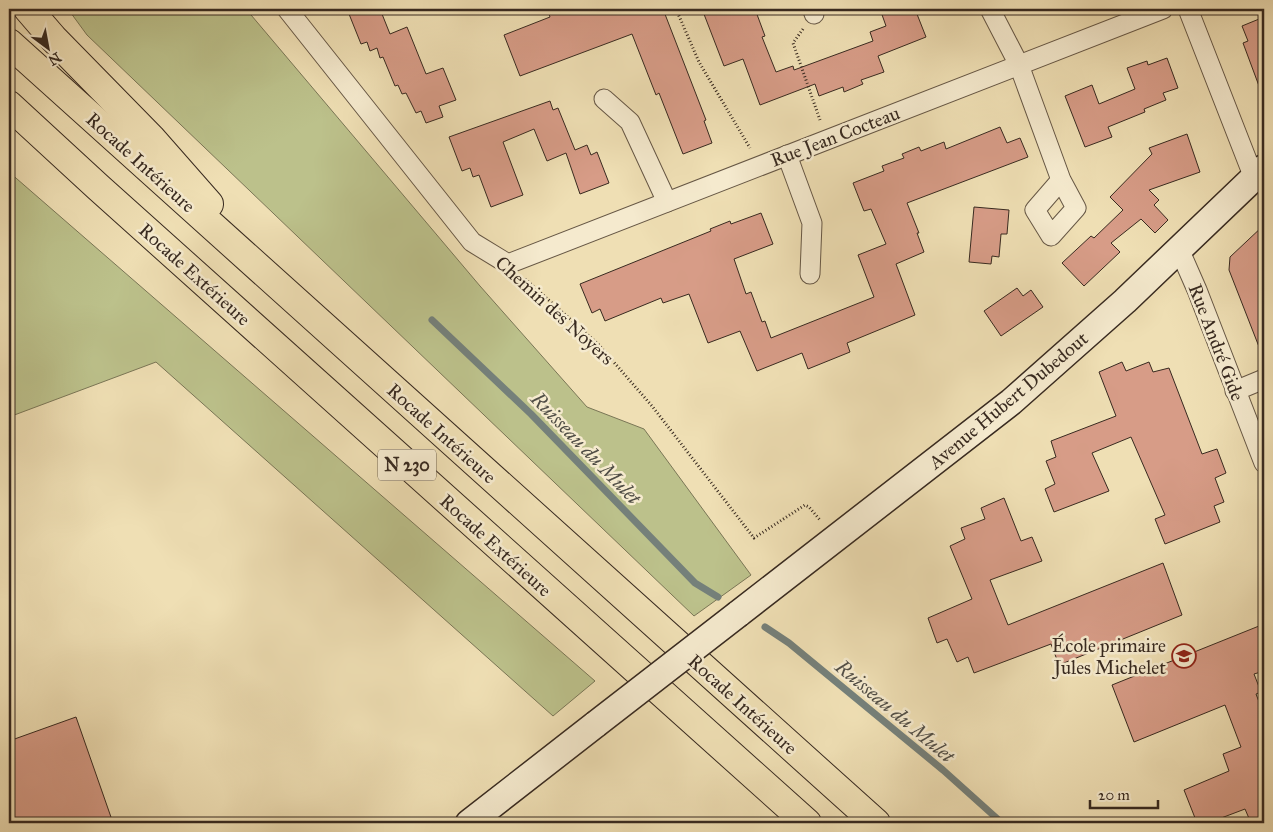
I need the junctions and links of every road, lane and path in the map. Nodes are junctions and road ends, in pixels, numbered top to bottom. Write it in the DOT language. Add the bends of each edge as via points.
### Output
graph roads {
  1 [pos="28,9"];
  2 [pos="287,9"];
  3 [pos="676,9"];
  4 [pos="990,9"];
  5 [pos="1163,9"];
  6 [pos="1188,9"];
  7 [pos="813,11"];
  8 [pos="9,43"];
  9 [pos="1019,65"];
  10 [pos="604,98"];
  11 [pos="9,105"];
  12 [pos="9,125"];
  13 [pos="827,140"];
  14 [pos="787,155"];
  15 [pos="760,166"];
  16 [pos="1259,173"];
  17 [pos="1061,180"];
  18 [pos="98,187"];
  19 [pos="667,202"];
  20 [pos="1179,249"];
  21 [pos="508,264"];
  22 [pos="810,274"];
  23 [pos="296,301"];
  24 [pos="1264,380"];
  25 [pos="1235,391"];
  26 [pos="1264,464"];
  27 [pos="819,518"];
  28 [pos="469,823"];
  29 [pos="807,823"];
  30 [pos="876,823"];
  1 -- 23 [label="highway" via="151,138"];
  2 -- 21 [label="street, Chemin des Noyers" via="472,242"];
  3 -- 15 [label="path" via="699,62"];
  4 -- 9 [label="street"];
  5 -- 9 [label="street, Rue Jean Cocteau"];
  6 -- 16 [label="street"];
  7 -- 13 [label="path" via="793,43"];
  8 -- 23 [label="highway, Rocade Intérieure / N 230"];
  9 -- 13 [label="street, Rue Jean Cocteau"];
  9 -- 17 [label="street"];
  10 -- 19 [label="street" via="630,122"];
  11 -- 18 [label="highway, Rocade Extérieure / N 230"];
  12 -- 18 [label="highway"];
  13 -- 14 [label="street, Rue Jean Cocteau"];
  14 -- 15 [label="street, Rue Jean Cocteau"];
  14 -- 22 [label="street" via="812,223"];
  15 -- 19 [label="street, Rue Jean Cocteau"];
  16 -- 20 [label="main road, Avenue Hubert Dubedout"];
  18 -- 29 [label="highway, Rocade Extérieure / N 230"];
  19 -- 21 [label="street, Rue Jean Cocteau"];
  20 -- 25 [label="street, Rue André Gide"];
  20 -- 28 [label="main road, Avenue Hubert Dubedout, bridge" via="1011,402"];
  21 -- 27 [label="path, Chemin des Noyers" via="598,344 652,406 754,538 805,505"];
  23 -- 30 [label="highway, Rocade Intérieure / N 230"];
  24 -- 25 [label="street"];
  25 -- 26 [label="street, Rue André Gide"];
}
